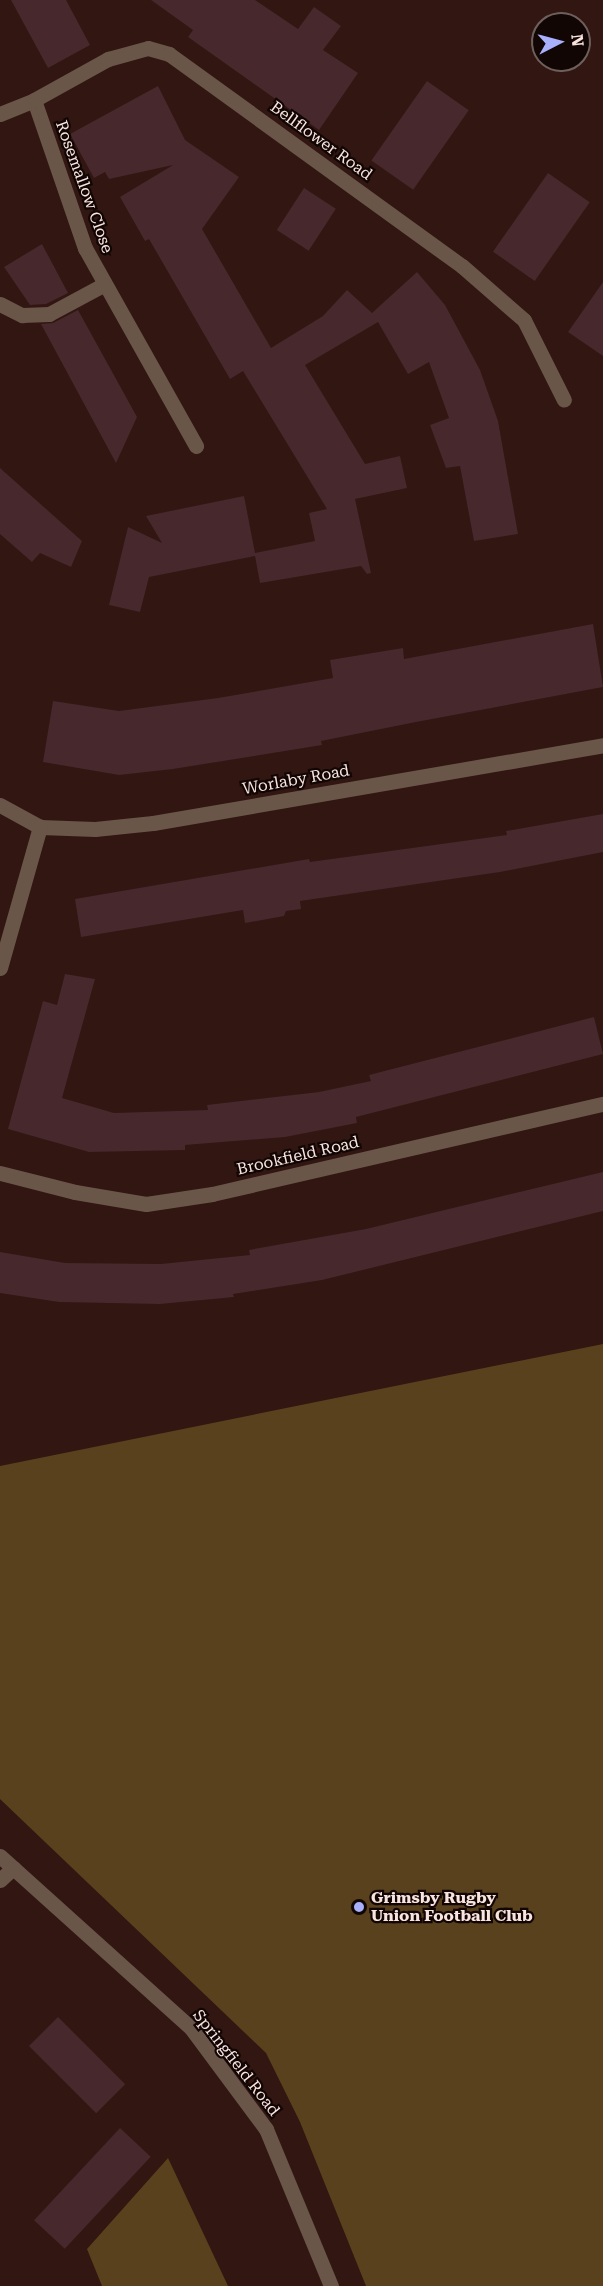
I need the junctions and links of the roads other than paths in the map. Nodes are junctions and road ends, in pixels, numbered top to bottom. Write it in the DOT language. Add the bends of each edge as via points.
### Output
graph roads {
  1 [pos="34,100"];
  2 [pos="0,114"];
  3 [pos="103,285"];
  4 [pos="0,304"];
  5 [pos="564,400"];
  6 [pos="196,446"];
  7 [pos="603,745"];
  8 [pos="0,805"];
  9 [pos="40,827"];
  10 [pos="0,968"];
  11 [pos="603,1104"];
  12 [pos="0,1173"];
  13 [pos="0,1856"];
  14 [pos="13,1868"];
  15 [pos="0,1880"];
  16 [pos="331,2286"];
  1 -- 2 [label="street, Bellflower Road"];
  1 -- 3 [label="street, Rosemallow Close" via="54,166"];
  1 -- 5 [label="street, Bellflower Road" via="127,52 148,48 169,54 462,266 524,320"];
  3 -- 4 [label="street" via="49,314 21,315"];
  3 -- 6 [label="street, Rosemallow Close"];
  7 -- 9 [label="street, Worlaby Road" via="153,823 95,829"];
  8 -- 9 [label="street, Worlaby Road"];
  9 -- 10 [label="street"];
  11 -- 12 [label="street, Brookfield Road" via="212,1194 146,1204 75,1192"];
  13 -- 14 [label="street, Springfield Road"];
  14 -- 15 [label="street"];
  14 -- 16 [label="street, Springfield Road" via="191,2028 266,2130"];
}
